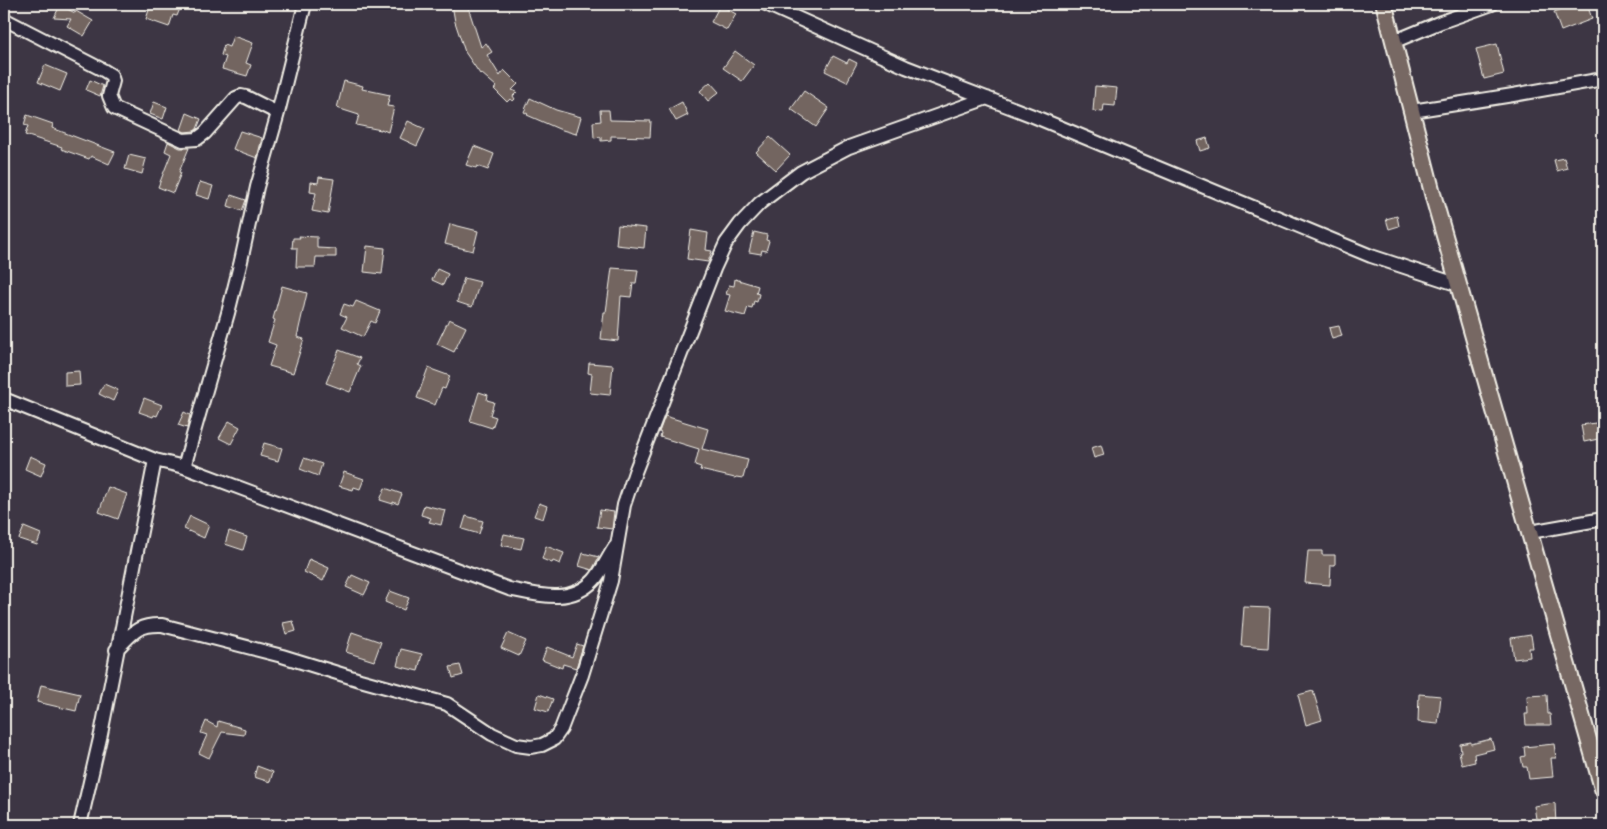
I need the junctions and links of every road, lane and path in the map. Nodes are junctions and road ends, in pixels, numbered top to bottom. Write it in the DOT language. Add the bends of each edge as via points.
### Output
graph roads {
  1 [pos="305,4"];
  2 [pos="766,4"];
  3 [pos="1384,4"];
  4 [pos="1492,4"];
  5 [pos="4,18"];
  6 [pos="1395,41"];
  7 [pos="1603,79"];
  8 [pos="986,98"];
  9 [pos="1412,111"];
  10 [pos="278,113"];
  11 [pos="1458,285"];
  12 [pos="4,399"];
  13 [pos="155,460"];
  14 [pos="184,468"];
  15 [pos="1603,520"];
  16 [pos="1530,532"];
  17 [pos="617,543"];
  18 [pos="116,650"];
  19 [pos="1603,790"];
  20 [pos="80,825"];
  1 -- 10 [label="street"];
  2 -- 8 [label="street" via="906,67"];
  3 -- 6 [label="main road"];
  4 -- 6 [label="street"];
  5 -- 10 [label="street" via="111,75 113,81 109,96 114,108 183,140 197,139 205,133 241,96"];
  6 -- 9 [label="main road"];
  7 -- 9 [label="street"];
  8 -- 11 [label="street" via="1371,256"];
  8 -- 17 [label="street" via="849,147 801,172 760,203 740,224 726,243 714,269 642,454 624,505"];
  9 -- 11 [label="main road"];
  10 -- 14 [label="street" via="228,313"];
  11 -- 16 [label="main road"];
  12 -- 13 [label="street"];
  13 -- 14 [label="street"];
  13 -- 18 [label="street"];
  14 -- 17 [label="street" via="509,589 540,595 564,597 583,590 595,579"];
  15 -- 16 [label="street"];
  16 -- 19 [label="main road"];
  17 -- 18 [label="street" via="612,581 582,675 561,729 554,739 542,745 531,747 504,741 447,704 162,625 148,624 137,629"];
  18 -- 20 [label="street"];
}
